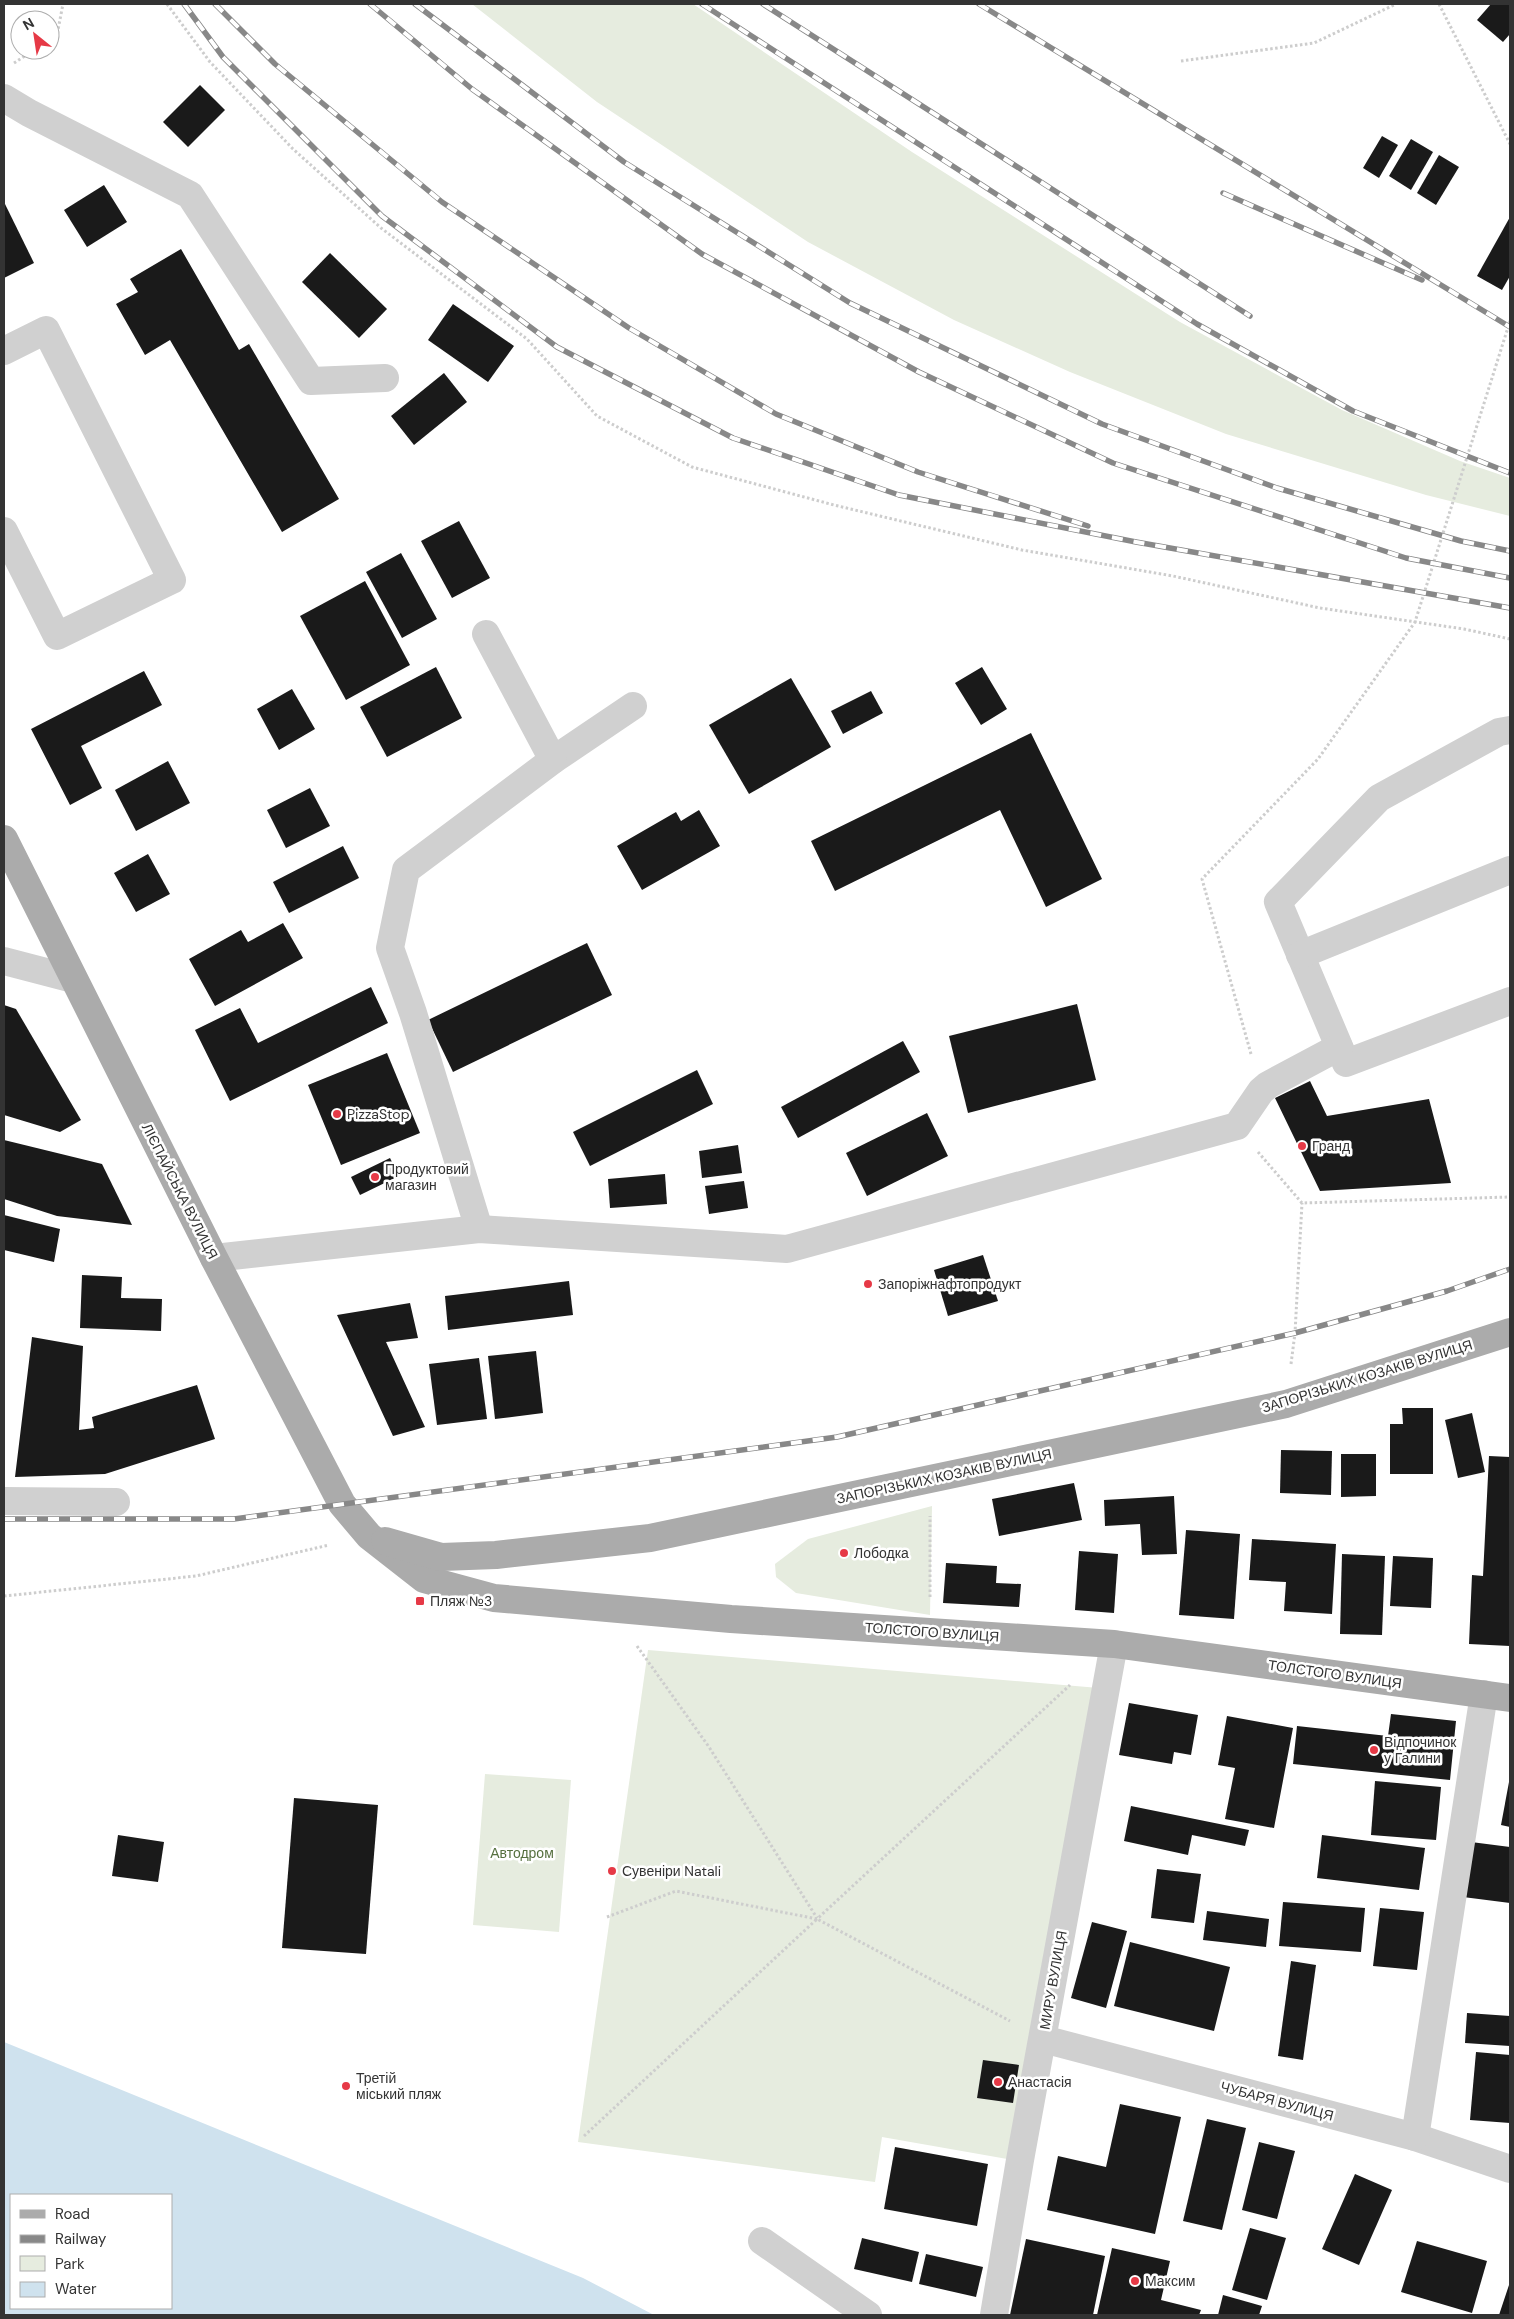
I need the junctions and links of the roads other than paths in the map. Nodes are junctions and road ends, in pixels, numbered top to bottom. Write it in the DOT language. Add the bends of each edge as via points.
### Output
graph roads {
  1 [pos="4,98"];
  2 [pos="4,352"];
  3 [pos="385,378"];
  4 [pos="4,531"];
  5 [pos="486,634"];
  6 [pos="633,706"];
  7 [pos="1510,730"];
  8 [pos="553,760"];
  9 [pos="4,839"];
  10 [pos="1510,870"];
  11 [pos="1300,955"];
  12 [pos="4,961"];
  13 [pos="72,979"];
  14 [pos="1510,1001"];
  15 [pos="1339,1047"];
  16 [pos="479,1229"];
  17 [pos="214,1258"];
  18 [pos="1510,1332"];
  19 [pos="4,1501"];
  20 [pos="116,1502"];
  21 [pos="369,1536"];
  22 [pos="1114,1644"];
  23 [pos="1484,1694"];
  24 [pos="1510,1698"];
  25 [pos="1043,2039"];
  26 [pos="1415,2137"];
  27 [pos="1510,2169"];
  28 [pos="762,2241"];
  29 [pos="868,2315"];
  30 [pos="994,2315"];
  1 -- 3 [label="street" via="190,195 311,381"];
  2 -- 4 [label="street" via="46,330 172,580 57,636"];
  5 -- 8 [label="street"];
  6 -- 8 [label="street"];
  7 -- 11 [label="street" via="1499,732 1379,798 1278,902"];
  8 -- 16 [label="street" via="406,870 390,948 413,1012"];
  9 -- 13 [label="main road, ЛІЄПАЙСЬКА ВУЛИЦЯ"];
  10 -- 11 [label="street"];
  11 -- 15 [label="street"];
  12 -- 13 [label="street"];
  13 -- 17 [label="main road, ЛІЄПАЙСЬКА ВУЛИЦЯ"];
  14 -- 15 [label="street" via="1346,1063"];
  15 -- 16 [label="street" via="1261,1090 1237,1126 787,1249"];
  16 -- 17 [label="street"];
  17 -- 21 [label="main road, ЛІЄПАЙСЬКА ВУЛИЦЯ" via="342,1504"];
  18 -- 21 [label="main road, ЗАПОРІЗЬКИХ КОЗАКІВ ВУЛИЦЯ" via="1286,1404 650,1538 440,1557"];
  19 -- 20 [label="street"];
  21 -- 22 [label="main road, ТОЛСТОГО ВУЛИЦЯ" via="424,1579 494,1598 611,1610"];
  22 -- 23 [label="main road, ТОЛСТОГО ВУЛИЦЯ"];
  22 -- 25 [label="street, МИРУ ВУЛИЦЯ"];
  23 -- 24 [label="main road, ТОЛСТОГО ВУЛИЦЯ"];
  23 -- 26 [label="street"];
  25 -- 26 [label="street, ЧУБАРЯ ВУЛИЦЯ"];
  25 -- 30 [label="street, МИРУ ВУЛИЦЯ"];
  26 -- 27 [label="street, ЧУБАРЯ ВУЛИЦЯ"];
  28 -- 29 [label="street"];
}
